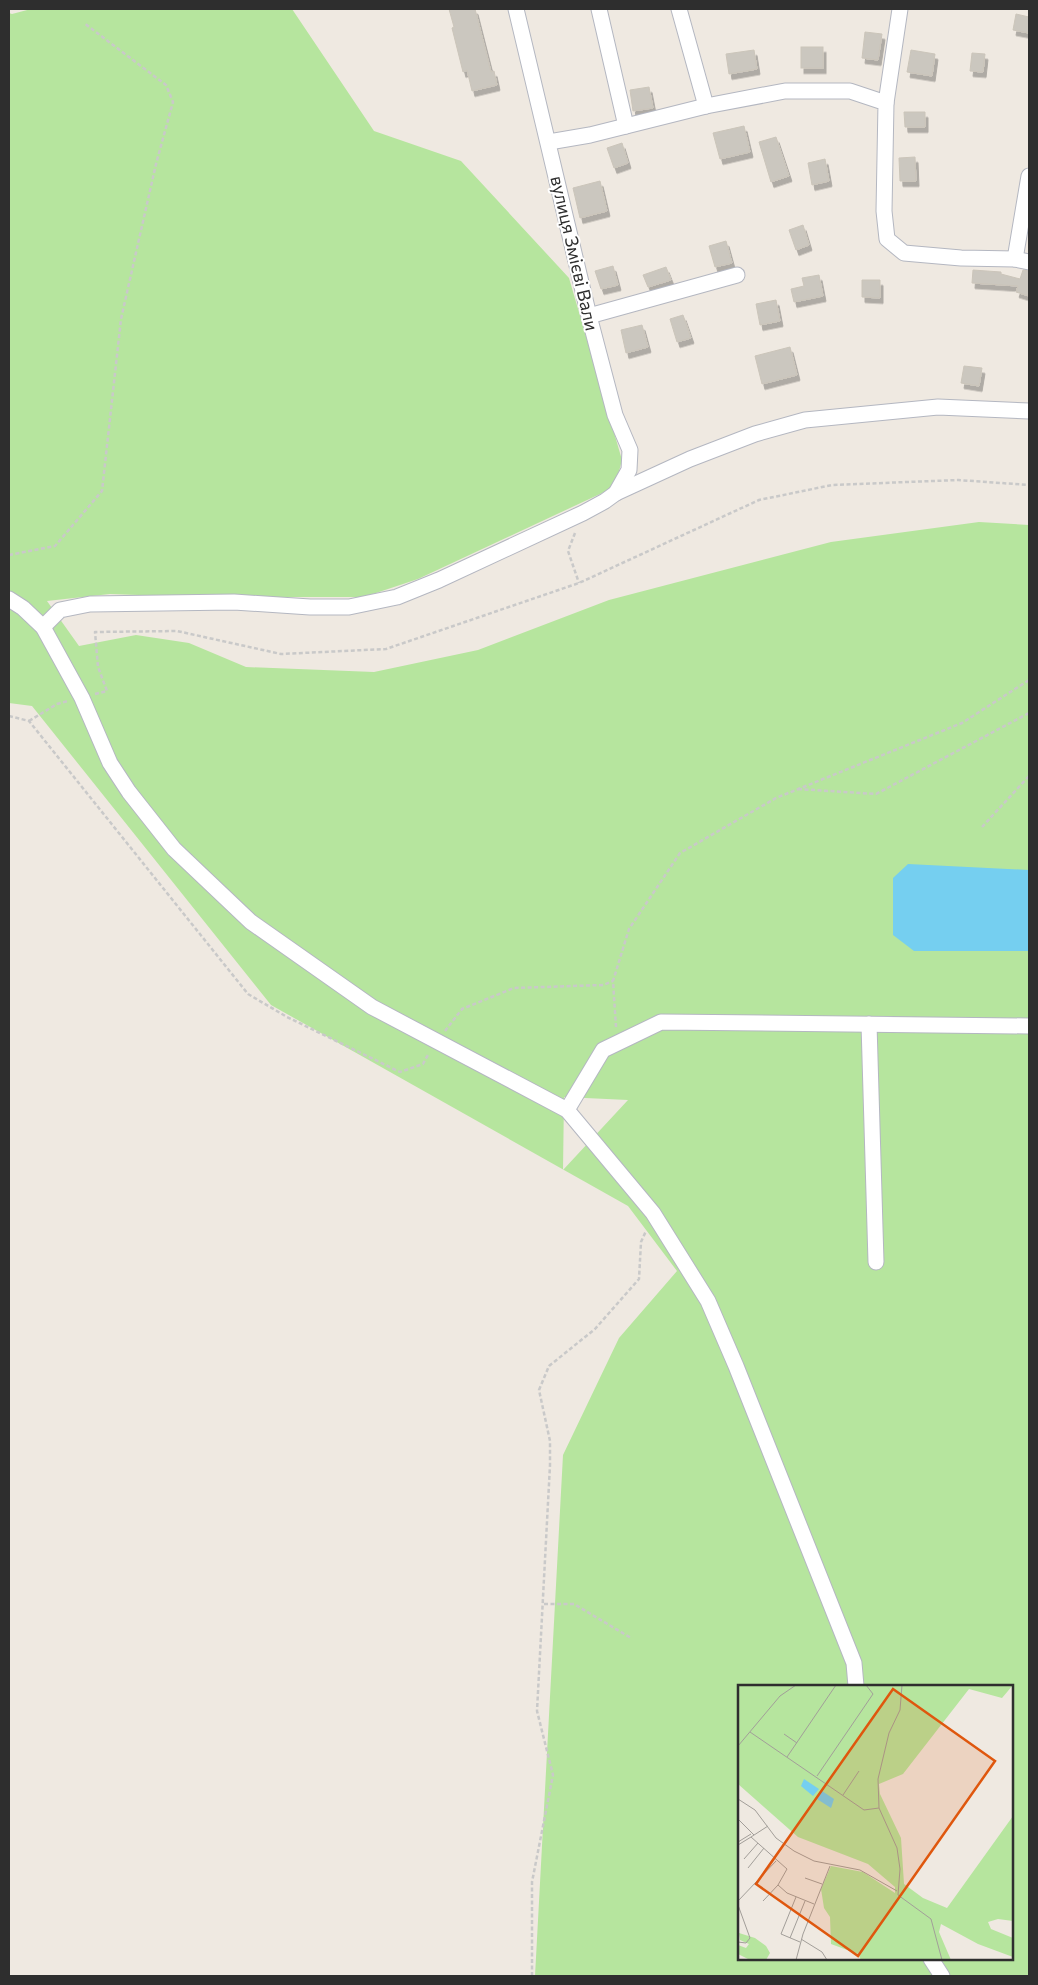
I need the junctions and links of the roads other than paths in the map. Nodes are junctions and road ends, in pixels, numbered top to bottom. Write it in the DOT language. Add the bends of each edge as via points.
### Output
graph roads {
  1 [pos="516,9"];
  2 [pos="599,9"];
  3 [pos="679,9"];
  4 [pos="900,9"];
  5 [pos="886,103"];
  6 [pos="706,106"];
  7 [pos="626,126"];
  8 [pos="549,142"];
  9 [pos="1029,176"];
  10 [pos="1022,261"];
  11 [pos="737,275"];
  12 [pos="589,316"];
  13 [pos="1029,410"];
  14 [pos="616,493"];
  15 [pos="9,599"];
  16 [pos="43,627"];
  17 [pos="869,1024"];
  18 [pos="1029,1026"];
  19 [pos="567,1110"];
  20 [pos="876,1262"];
  21 [pos="856,1685"];
  22 [pos="932,1960"];
  23 [pos="942,1976"];
  1 -- 8 [label="street, вулиця Змієві Вали"];
  2 -- 7 [label="street"];
  3 -- 6 [label="street"];
  4 -- 5 [label="street"];
  5 -- 6 [label="street" via="850,91 785,91"];
  5 -- 10 [label="street" via="884,211 887,240 904,253"];
  6 -- 7 [label="street"];
  7 -- 8 [label="street"];
  8 -- 12 [label="street, вулиця Змієві Вали"];
  9 -- 10 [label="street"];
  11 -- 12 [label="street"];
  12 -- 14 [label="street, вулиця Змієві Вали" via="615,415 630,450 629,470"];
  13 -- 14 [label="street" via="938,407 804,420 755,434 690,459"];
  14 -- 16 [label="street" via="583,513 397,597 349,607 234,602 90,604 60,610"];
  15 -- 16 [label="street"];
  16 -- 19 [label="street" via="82,698 110,763 129,792 174,849 251,922 372,1007"];
  17 -- 18 [label="street"];
  17 -- 19 [label="street" via="661,1022 603,1050"];
  17 -- 20 [label="street"];
  19 -- 21 [label="street" via="653,1214 708,1301 854,1663"];
  22 -- 23 [label="street"];
}
